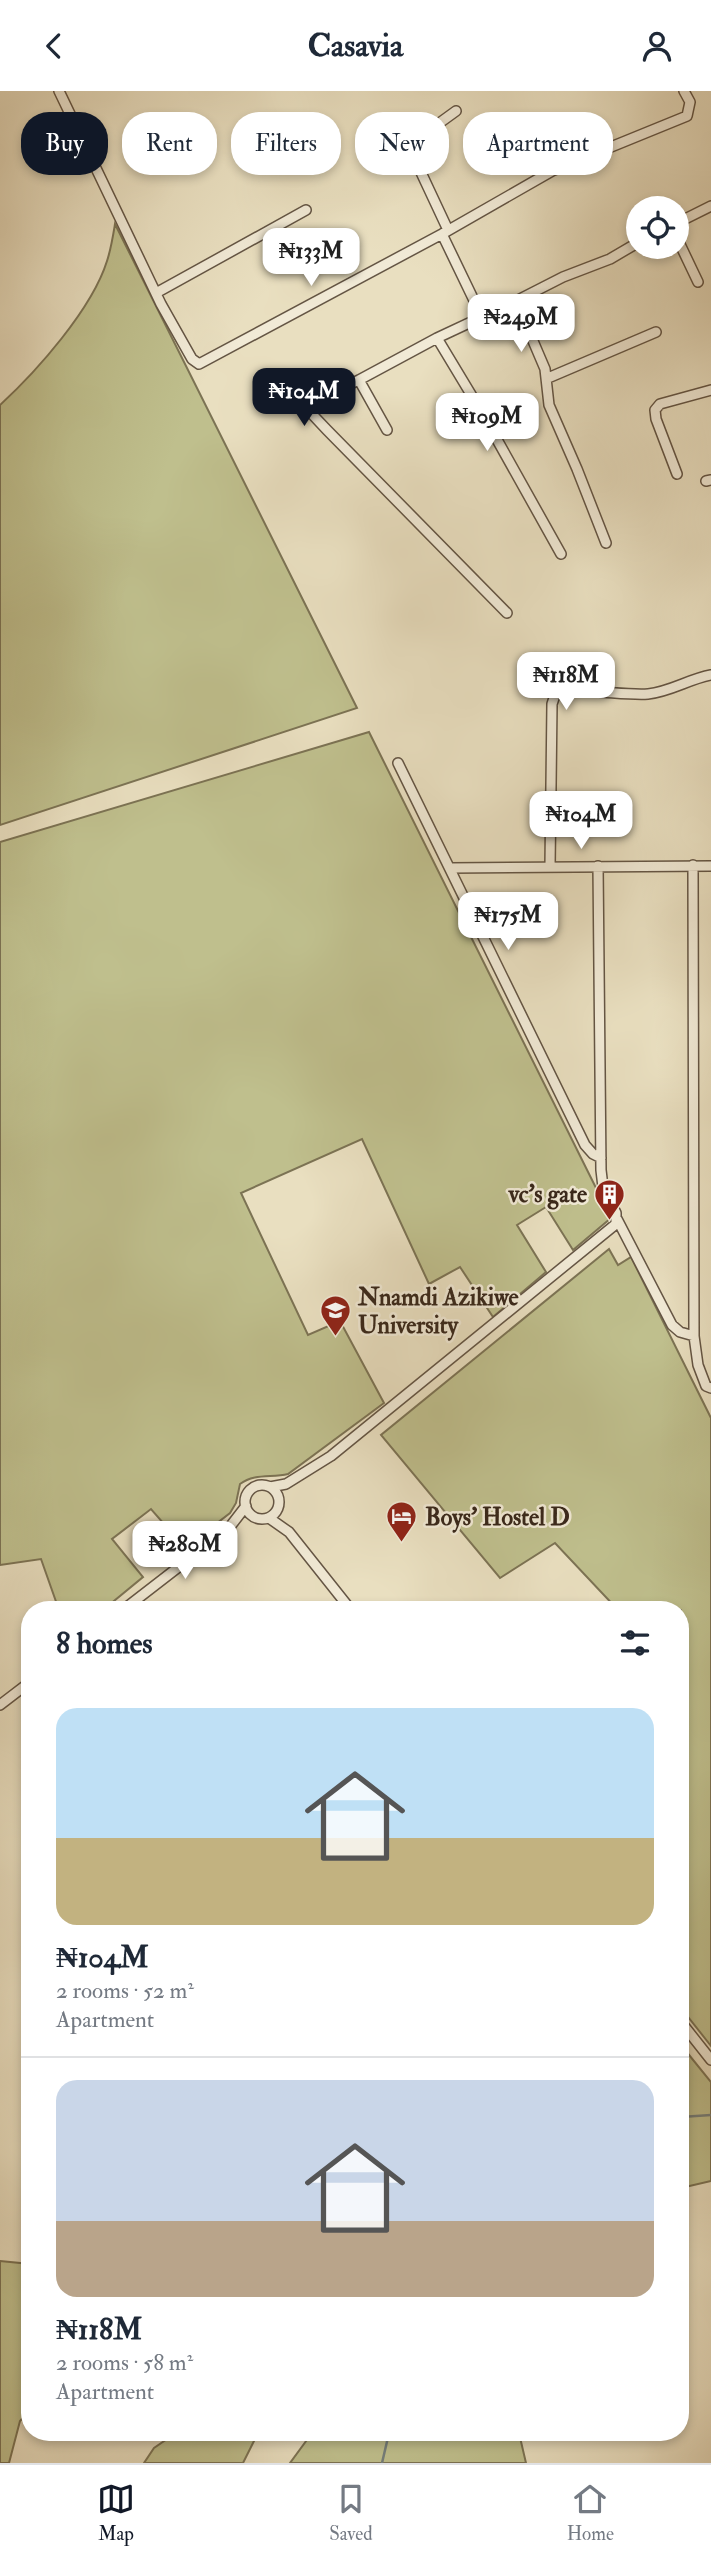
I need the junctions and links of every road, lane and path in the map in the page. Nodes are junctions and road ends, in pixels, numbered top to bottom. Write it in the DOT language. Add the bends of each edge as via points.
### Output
graph roads {
  1 [pos="59,91"];
  2 [pos="684,91"];
  3 [pos="456,111"];
  4 [pos="711,206"];
  5 [pos="306,210"];
  6 [pos="689,217"];
  7 [pos="445,232"];
  8 [pos="626,250"];
  9 [pos="687,259"];
  10 [pos="698,282"];
  11 [pos="156,293"];
  12 [pos="516,301"];
  13 [pos="482,317"];
  14 [pos="656,332"];
  15 [pos="437,338"];
  16 [pos="548,378"];
  17 [pos="359,380"];
  18 [pos="711,390"];
  19 [pos="387,430"];
  20 [pos="677,474"];
  21 [pos="606,543"];
  22 [pos="561,554"];
  23 [pos="507,613"];
  24 [pos="711,675"];
  25 [pos="398,763"];
  26 [pos="694,865"];
  27 [pos="598,866"];
  28 [pos="711,866"];
  29 [pos="550,867"];
  30 [pos="450,868"];
  31 [pos="601,1158"];
  32 [pos="617,1218"];
  33 [pos="694,1336"];
  34 [pos="711,1388"];
  35 [pos="286,1485"];
  36 [pos="270,1487"];
  37 [pos="279,1503"];
  38 [pos="246,1506"];
  39 [pos="255,1518"];
  40 [pos="269,1518"];
  41 [pos="229,1528"];
  42 [pos="289,1532"];
  43 [pos="135,1601"];
  44 [pos="344,1601"];
  45 [pos="21,1689"];
  46 [pos="0,1705"];
  47 [pos="689,2032"];
  48 [pos="711,2060"];
  1 -- 11 [label="street"];
  2 -- 7 [label="street" via="690,102 687,116 552,171"];
  3 -- 7 [label="street" via="416,140 411,151"];
  4 -- 6 [label="street"];
  5 -- 11 [label="street"];
  7 -- 11 [label="street" via="200,364 192,359"];
  7 -- 13 [label="street"];
  8 -- 12 [label="street"];
  9 -- 10 [label="street"];
  12 -- 13 [label="street"];
  12 -- 16 [label="street"];
  13 -- 15 [label="street"];
  14 -- 16 [label="street"];
  15 -- 17 [label="street"];
  15 -- 22 [label="street"];
  16 -- 21 [label="street" via="549,405"];
  17 -- 19 [label="street"];
  17 -- 23 [label="street" via="313,401 310,412"];
  18 -- 20 [label="street" via="660,404 655,410"];
  24 -- 29 [label="street" via="649,694 555,695"];
  25 -- 30 [label="street"];
  26 -- 27 [label="street"];
  26 -- 28 [label="street"];
  26 -- 33 [label="street"];
  27 -- 29 [label="street"];
  27 -- 31 [label="street"];
  29 -- 30 [label="street"];
  30 -- 31 [label="street" via="585,1145"];
  31 -- 32 [label="street" via="603,1187"];
  32 -- 33 [label="street" via="672,1325"];
  32 -- 35 [label="street" via="613,1229 331,1456"];
  33 -- 34 [label="street" via="698,1364"];
  35 -- 36 [label="street"];
  35 -- 37 [label="street"];
  36 -- 37 [label="street"];
  36 -- 38 [label="street" via="256,1487 246,1498"];
  37 -- 40 [label="street"];
  37 -- 42 [label="street"];
  38 -- 39 [label="street"];
  38 -- 41 [label="street"];
  39 -- 40 [label="street"];
  39 -- 41 [label="street"];
  40 -- 42 [label="street"];
  41 -- 43 [label="street"];
  42 -- 44 [label="street"];
  45 -- 46 [label="street"];
  47 -- 48 [label="street"];
}
